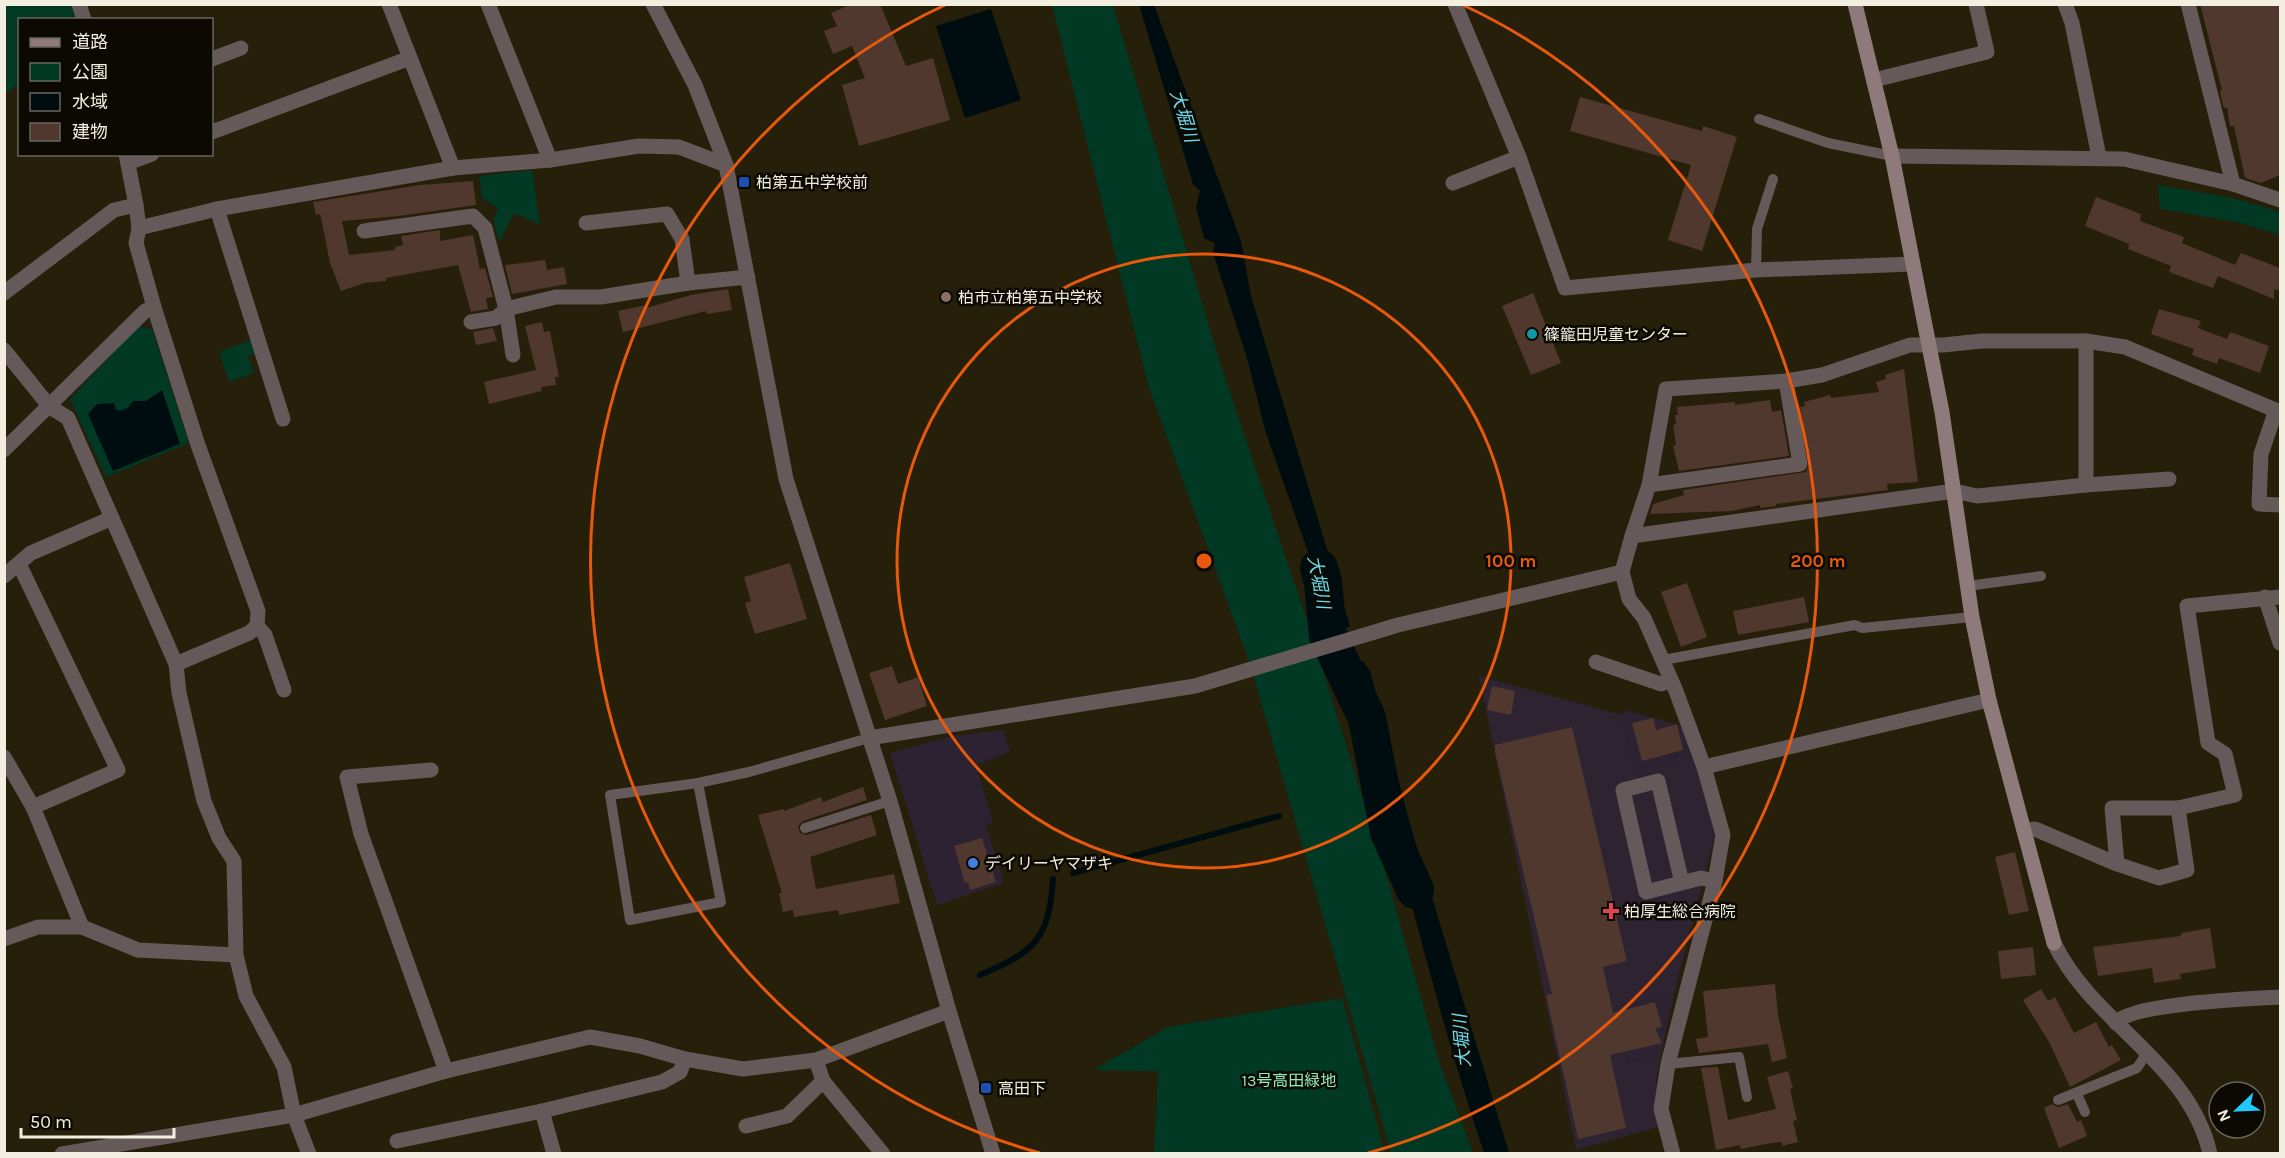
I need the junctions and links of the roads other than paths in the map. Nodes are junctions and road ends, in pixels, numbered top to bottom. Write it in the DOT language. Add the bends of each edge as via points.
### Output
graph roads {
  1 [pos="389,4"];
  2 [pos="488,4"];
  3 [pos="653,4"];
  4 [pos="1455,4"];
  5 [pos="1854,4"];
  6 [pos="1976,4"];
  7 [pos="2065,4"];
  8 [pos="2188,4"];
  9 [pos="241,48"];
  10 [pos="410,58"];
  11 [pos="213,59"];
  12 [pos="1874,80"];
  13 [pos="1759,119"];
  14 [pos="213,132"];
  15 [pos="142,156"];
  16 [pos="1892,156"];
  17 [pos="1519,157"];
  18 [pos="2099,157"];
  19 [pos="127,159"];
  20 [pos="550,160"];
  21 [pos="726,165"];
  22 [pos="453,168"];
  23 [pos="1773,179"];
  24 [pos="1453,183"];
  25 [pos="2233,184"];
  26 [pos="2280,200"];
  27 [pos="136,205"];
  28 [pos="217,209"];
  29 [pos="586,223"];
  30 [pos="139,228"];
  31 [pos="364,231"];
  32 [pos="1913,264"];
  33 [pos="1756,270"];
  34 [pos="748,277"];
  35 [pos="688,283"];
  36 [pos="4,293"];
  37 [pos="154,307"];
  38 [pos="506,309"];
  39 [pos="471,322"];
  40 [pos="2086,341"];
  41 [pos="1927,345"];
  42 [pos="4,350"];
  43 [pos="513,355"];
  44 [pos="1786,381"];
  45 [pos="50,407"];
  46 [pos="2278,411"];
  47 [pos="283,419"];
  48 [pos="4,450"];
  49 [pos="2169,479"];
  50 [pos="1649,484"];
  51 [pos="2086,485"];
  52 [pos="1954,491"];
  53 [pos="2280,505"];
  54 [pos="112,518"];
  55 [pos="1632,536"];
  56 [pos="20,564"];
  57 [pos="1622,572"];
  58 [pos="4,576"];
  59 [pos="2041,576"];
  60 [pos="1968,586"];
  61 [pos="2273,597"];
  62 [pos="1972,617"];
  63 [pos="257,626"];
  64 [pos="2280,643"];
  65 [pos="1663,660"];
  66 [pos="1596,662"];
  67 [pos="176,663"];
  68 [pos="1671,680"];
  69 [pos="284,690"];
  70 [pos="1989,700"];
  71 [pos="869,738"];
  72 [pos="4,757"];
  73 [pos="1704,767"];
  74 [pos="431,770"];
  75 [pos="698,783"];
  76 [pos="890,801"];
  77 [pos="33,807"];
  78 [pos="2178,808"];
  79 [pos="805,828"];
  80 [pos="2024,831"];
  81 [pos="2117,864"];
  82 [pos="1714,881"];
  83 [pos="1682,883"];
  84 [pos="82,927"];
  85 [pos="4,939"];
  86 [pos="236,955"];
  87 [pos="2280,997"];
  88 [pos="949,1011"];
  89 [pos="2116,1023"];
  90 [pos="2147,1053"];
  91 [pos="686,1059"];
  92 [pos="816,1060"];
  93 [pos="1668,1064"];
  94 [pos="446,1071"];
  95 [pos="823,1081"];
  96 [pos="2077,1094"];
  97 [pos="1747,1097"];
  98 [pos="2058,1100"];
  99 [pos="542,1111"];
  100 [pos="2085,1112"];
  101 [pos="294,1115"];
  102 [pos="746,1126"];
  103 [pos="397,1141"];
  104 [pos="62,1154"];
  105 [pos="309,1154"];
  106 [pos="554,1154"];
  107 [pos="883,1154"];
  108 [pos="993,1154"];
  109 [pos="1673,1154"];
  110 [pos="2210,1154"];
  1 -- 10 [label="street"];
  2 -- 20 [label="street"];
  3 -- 21 [label="street" via="695,85"];
  4 -- 17 [label="street"];
  5 -- 12 [label="street"];
  6 -- 12 [label="street" via="1987,52"];
  7 -- 18 [label="street"];
  8 -- 25 [label="street"];
  9 -- 11 [label="street"];
  10 -- 14 [label="street"];
  10 -- 22 [label="street"];
  12 -- 16 [label="street"];
  13 -- 16 [label="lane" via="1828,143"];
  15 -- 19 [label="street"];
  16 -- 18 [label="street"];
  16 -- 32 [label="street"];
  17 -- 24 [label="street"];
  17 -- 33 [label="street" via="1565,288"];
  18 -- 25 [label="street"];
  19 -- 27 [label="street"];
  20 -- 21 [label="street" via="639,146 679,147"];
  20 -- 22 [label="street"];
  21 -- 34 [label="street"];
  22 -- 28 [label="street"];
  23 -- 33 [label="lane" via="1758,229"];
  25 -- 26 [label="street"];
  27 -- 30 [label="street"];
  27 -- 36 [label="street" via="114,210"];
  28 -- 30 [label="street"];
  28 -- 47 [label="street"];
  29 -- 35 [label="street" via="667,214 682,239"];
  30 -- 37 [label="street" via="136,243"];
  31 -- 38 [label="street" via="473,216 485,228"];
  32 -- 33 [label="street"];
  32 -- 41 [label="street"];
  34 -- 35 [label="street"];
  34 -- 71 [label="street" via="786,478"];
  35 -- 38 [label="street" via="601,297 556,297"];
  37 -- 45 [label="street" via="145,311"];
  37 -- 63 [label="street" via="198,445 258,611"];
  38 -- 39 [label="street" via="496,318"];
  38 -- 43 [label="street"];
  40 -- 41 [label="street"];
  40 -- 46 [label="street" via="2125,347"];
  40 -- 51 [label="street"];
  41 -- 44 [label="street" via="1910,345 1821,375"];
  41 -- 52 [label="street"];
  42 -- 45 [label="street"];
  44 -- 50 [label="street" via="1666,389"];
  44 -- 50 [label="street" via="1800,464"];
  45 -- 48 [label="street"];
  45 -- 54 [label="street" via="68,418"];
  46 -- 53 [label="street" via="2260,454 2259,504"];
  49 -- 51 [label="street"];
  50 -- 55 [label="street"];
  51 -- 52 [label="street" via="1977,496"];
  52 -- 55 [label="street"];
  52 -- 60 [label="street"];
  54 -- 56 [label="street" via="31,553"];
  54 -- 67 [label="street"];
  55 -- 57 [label="street"];
  56 -- 58 [label="street"];
  56 -- 77 [label="street" via="118,770"];
  57 -- 65 [label="street" via="1629,598 1644,618"];
  57 -- 71 [label="street" via="1398,625 1195,686"];
  59 -- 60 [label="lane"];
  60 -- 62 [label="street"];
  61 -- 64 [label="street"];
  61 -- 78 [label="street" via="2187,606 2208,743 2225,754 2235,795"];
  62 -- 65 [label="lane" via="1862,628 1855,625"];
  62 -- 70 [label="street"];
  63 -- 67 [label="street" via="249,633"];
  63 -- 69 [label="street" via="265,636"];
  65 -- 68 [label="street"];
  66 -- 68 [label="street" via="1661,684"];
  67 -- 86 [label="street" via="179,693 204,801 219,838 234,861"];
  68 -- 73 [label="street"];
  70 -- 73 [label="street"];
  70 -- 80 [label="street"];
  71 -- 75 [label="lane"];
  71 -- 76 [label="street"];
  72 -- 77 [label="street"];
  73 -- 82 [label="street" via="1723,835"];
  74 -- 94 [label="street" via="347,777 361,834"];
  75 -- 75 [label="lane" via="610,795 630,920 721,902"];
  76 -- 79 [label="lane"];
  76 -- 88 [label="street"];
  77 -- 84 [label="street"];
  78 -- 81 [label="street" via="2112,808"];
  78 -- 81 [label="street" via="2187,870 2159,878"];
  80 -- 81 [label="street" via="2036,829"];
  80 -- 89 [label="street" via="2054,943 2066,969"];
  82 -- 83 [label="street" via="1701,878"];
  82 -- 93 [label="street"];
  83 -- 83 [label="street" via="1647,892 1623,790 1658,781"];
  84 -- 85 [label="street" via="38,927"];
  84 -- 86 [label="street" via="138,950"];
  86 -- 101 [label="street" via="246,996 284,1066"];
  87 -- 89 [label="street" via="2153,1009 2121,1016"];
  88 -- 92 [label="street"];
  88 -- 108 [label="street"];
  89 -- 90 [label="street"];
  90 -- 96 [label="lane" via="2137,1068"];
  90 -- 110 [label="street" via="2185,1093"];
  91 -- 92 [label="street" via="743,1068"];
  91 -- 94 [label="street" via="590,1037"];
  91 -- 99 [label="street" via="680,1072 662,1082"];
  92 -- 95 [label="street"];
  93 -- 97 [label="lane" via="1739,1058"];
  93 -- 109 [label="street" via="1661,1109"];
  94 -- 101 [label="street"];
  95 -- 102 [label="street" via="787,1116"];
  95 -- 107 [label="street"];
  96 -- 98 [label="lane"];
  96 -- 100 [label="lane"];
  99 -- 103 [label="street"];
  99 -- 106 [label="street"];
  101 -- 104 [label="street"];
  101 -- 105 [label="street"];
}
